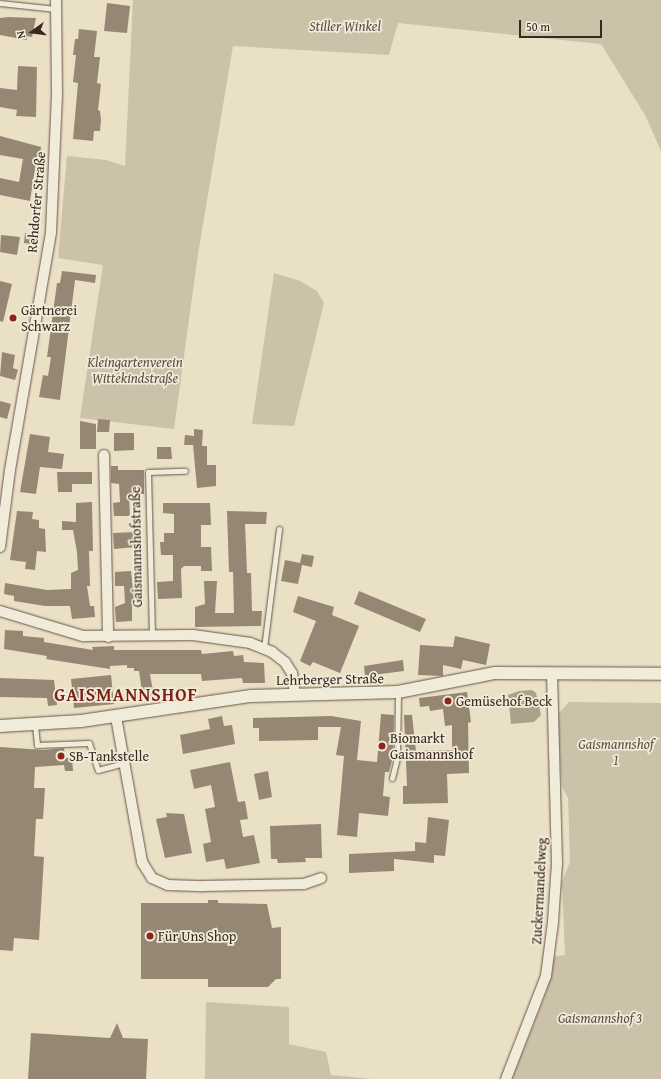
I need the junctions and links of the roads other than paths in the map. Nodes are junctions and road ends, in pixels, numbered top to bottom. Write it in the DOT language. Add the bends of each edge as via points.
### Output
graph roads {
  1 [pos="0,3"];
  2 [pos="56,5"];
  3 [pos="104,455"];
  4 [pos="185,471"];
  5 [pos="279,529"];
  6 [pos="0,546"];
  7 [pos="0,611"];
  8 [pos="152,635"];
  9 [pos="108,637"];
  10 [pos="264,648"];
  11 [pos="552,673"];
  12 [pos="661,674"];
  13 [pos="398,692"];
  14 [pos="295,694"];
  15 [pos="116,717"];
  16 [pos="35,725"];
  17 [pos="0,726"];
  18 [pos="125,763"];
  19 [pos="392,778"];
  20 [pos="322,878"];
  21 [pos="506,1079"];
  1 -- 2 [label="lane"];
  2 -- 6 [label="street, Rehdorfer Straße" via="57,95 51,232 10,470"];
  3 -- 9 [label="street"];
  4 -- 8 [label="lane, Gaismannshofstraße" via="148,472"];
  5 -- 10 [label="lane"];
  7 -- 9 [label="street" via="83,636"];
  8 -- 9 [label="street"];
  8 -- 10 [label="street" via="193,635"];
  10 -- 14 [label="street" via="280,656 289,667"];
  11 -- 12 [label="street, Lehrberger Straße"];
  11 -- 13 [label="street, Lehrberger Straße" via="495,673"];
  11 -- 21 [label="street, Zuckermandelweg" via="557,864 553,922 546,976"];
  13 -- 14 [label="street, Lehrberger Straße"];
  13 -- 19 [label="lane" via="397,758"];
  14 -- 15 [label="street, Lehrberger Straße" via="238,697"];
  15 -- 16 [label="street, Lehrberger Straße"];
  15 -- 18 [label="street"];
  16 -- 17 [label="street, Lehrberger Straße"];
  16 -- 18 [label="lane" via="37,745 89,742 98,770"];
  18 -- 20 [label="street" via="142,862 152,878 168,885 197,886 304,884"];
}
